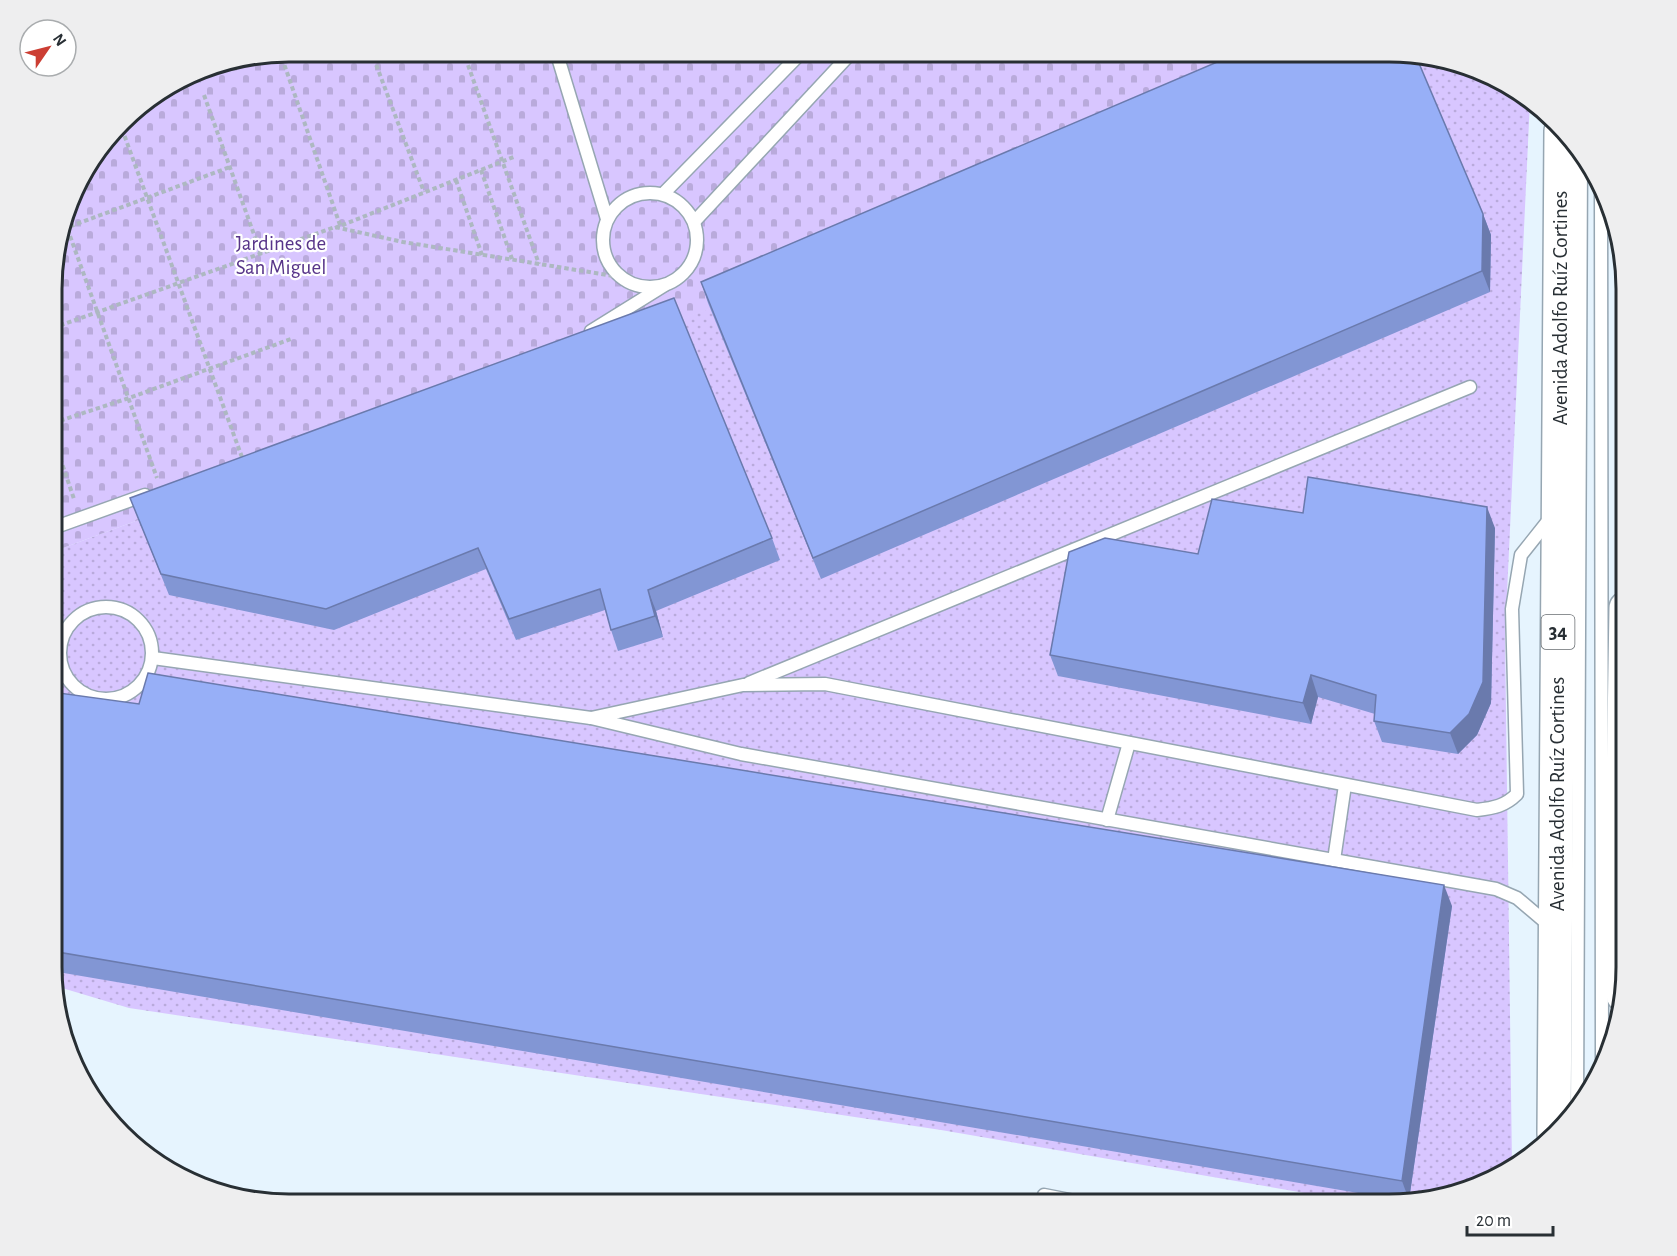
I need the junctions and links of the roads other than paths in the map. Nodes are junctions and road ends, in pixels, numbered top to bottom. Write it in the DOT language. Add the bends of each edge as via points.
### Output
graph roads {
  1 [pos="559,62"];
  2 [pos="792,62"];
  3 [pos="843,62"];
  4 [pos="1561,141"];
  5 [pos="1581,168"];
  6 [pos="663,194"];
  7 [pos="1601,209"];
  8 [pos="607,219"];
  9 [pos="694,222"];
  10 [pos="665,285"];
  11 [pos="585,335"];
  12 [pos="1470,387"];
  13 [pos="161,489"];
  14 [pos="1559,508"];
  15 [pos="62,524"];
  16 [pos="62,638"];
  17 [pos="153,658"];
  18 [pos="62,666"];
  19 [pos="743,685"];
  20 [pos="591,718"];
  21 [pos="1129,743"];
  22 [pos="1345,785"];
  23 [pos="1107,820"];
  24 [pos="1334,860"];
  25 [pos="1556,931"];
  26 [pos="1602,1044"];
  27 [pos="1577,1094"];
  28 [pos="1554,1122"];
  1 -- 8 [label="lane"];
  2 -- 6 [label="lane"];
  3 -- 9 [label="lane"];
  4 -- 14 [label="main road, Avenida Adolfo Ruíz Cortines / 34"];
  5 -- 27 [label="lane"];
  6 -- 8 [label="lane" via="631,196"];
  6 -- 9 [label="lane" via="686,210"];
  7 -- 26 [label="lane"];
  8 -- 10 [label="lane" via="602,235 609,265 634,285"];
  9 -- 10 [label="lane" via="697,237 692,260 679,278"];
  10 -- 11 [label="lane"];
  12 -- 19 [label="lane"];
  13 -- 15 [label="lane"];
  14 -- 22 [label="lane" via="1521,555 1512,609 1517,794 1502,806 1478,810"];
  14 -- 25 [label="main road, Avenida Adolfo Ruíz Cortines / 34"];
  16 -- 17 [label="lane" via="68,625 93,607 123,609 146,629"];
  17 -- 18 [label="lane" via="140,685 113,699 84,694 71,684"];
  17 -- 20 [label="lane"];
  19 -- 20 [label="lane"];
  19 -- 21 [label="lane" via="825,684"];
  20 -- 23 [label="lane" via="741,754"];
  21 -- 22 [label="lane"];
  21 -- 23 [label="lane"];
  22 -- 24 [label="lane"];
  23 -- 24 [label="lane"];
  24 -- 25 [label="lane" via="1496,890 1518,898"];
  25 -- 28 [label="main road, Avenida Adolfo Ruíz Cortines / 34"];
}
